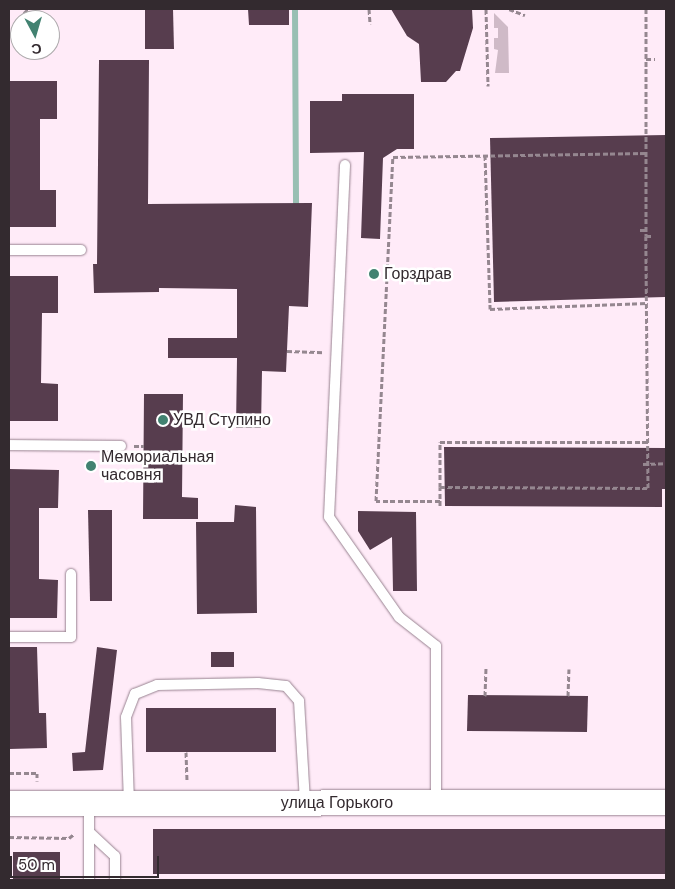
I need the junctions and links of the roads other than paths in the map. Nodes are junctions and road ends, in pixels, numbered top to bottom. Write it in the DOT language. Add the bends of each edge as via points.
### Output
graph roads {
  1 [pos="345,165"];
  2 [pos="9,250"];
  3 [pos="81,250"];
  4 [pos="9,445"];
  5 [pos="121,446"];
  6 [pos="71,574"];
  7 [pos="9,637"];
  8 [pos="436,802"];
  9 [pos="666,802"];
  10 [pos="9,803"];
  11 [pos="89,803"];
  12 [pos="128,803"];
  13 [pos="305,803"];
  14 [pos="89,832"];
  15 [pos="89,880"];
  16 [pos="115,880"];
  1 -- 8 [label="lane" via="329,517 399,616 436,646"];
  2 -- 3 [label="lane"];
  4 -- 5 [label="lane"];
  6 -- 7 [label="lane" via="72,637"];
  8 -- 9 [label="street, улица Горького"];
  8 -- 13 [label="street, улица Горького"];
  10 -- 11 [label="street, улица Горького"];
  11 -- 12 [label="street, улица Горького"];
  11 -- 14 [label="lane"];
  12 -- 13 [label="street, улица Горького"];
  12 -- 13 [label="lane" via="126,717 135,694 158,685 258,683 286,686 299,701"];
  14 -- 15 [label="lane"];
  14 -- 16 [label="lane" via="115,856"];
}
